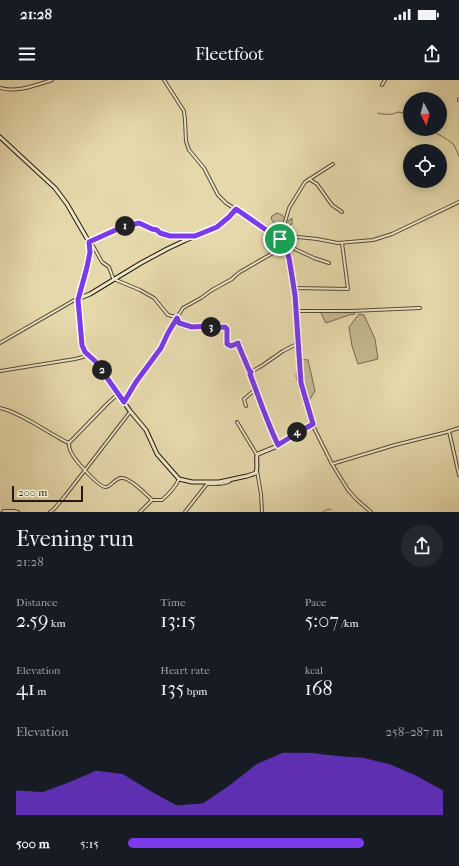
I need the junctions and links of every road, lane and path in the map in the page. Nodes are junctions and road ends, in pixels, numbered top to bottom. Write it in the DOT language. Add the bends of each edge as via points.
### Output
graph roads {
  1 [pos="52,80"];
  2 [pos="164,80"];
  3 [pos="385,80"];
  4 [pos="382,86"];
  5 [pos="0,88"];
  6 [pos="0,137"];
  7 [pos="333,164"];
  8 [pos="309,179"];
  9 [pos="459,202"];
  10 [pos="236,209"];
  11 [pos="342,212"];
  12 [pos="195,236"];
  13 [pos="280,239"];
  14 [pos="342,242"];
  15 [pos="283,243"];
  16 [pos="89,244"];
  17 [pos="285,246"];
  18 [pos="329,263"];
  19 [pos="115,279"];
  20 [pos="294,288"];
  21 [pos="78,298"];
  22 [pos="420,308"];
  23 [pos="296,312"];
  24 [pos="177,318"];
  25 [pos="299,343"];
  26 [pos="0,344"];
  27 [pos="86,355"];
  28 [pos="0,371"];
  29 [pos="251,372"];
  30 [pos="256,389"];
  31 [pos="118,394"];
  32 [pos="124,402"];
  33 [pos="246,406"];
  34 [pos="0,408"];
  35 [pos="130,411"];
  36 [pos="237,422"];
  37 [pos="313,424"];
  38 [pos="459,428"];
  39 [pos="450,431"];
  40 [pos="69,443"];
  41 [pos="278,445"];
  42 [pos="257,455"];
  43 [pos="332,464"];
  44 [pos="257,470"];
  45 [pos="85,471"];
  46 [pos="459,475"];
  47 [pos="179,479"];
  48 [pos="231,480"];
  49 [pos="152,500"];
  50 [pos="3,512"];
  51 [pos="18,512"];
  52 [pos="50,512"];
  53 [pos="140,512"];
  54 [pos="185,512"];
  55 [pos="262,512"];
  56 [pos="371,512"];
  1 -- 5 [label="street" via="16,89"];
  2 -- 10 [label="street" via="184,111 189,150 204,168 216,192"];
  3 -- 4 [label="street"];
  6 -- 16 [label="street" via="55,188"];
  7 -- 8 [label="street"];
  8 -- 11 [label="street" via="317,184 332,205"];
  8 -- 13 [label="street" via="289,208"];
  9 -- 14 [label="street" via="382,238"];
  10 -- 12 [label="street" via="217,227"];
  10 -- 13 [label="street"];
  12 -- 16 [label="street" via="168,236 139,223 120,228"];
  12 -- 19 [label="street" via="140,263"];
  13 -- 14 [label="street" via="298,237"];
  13 -- 15 [label="street"];
  14 -- 20 [label="street" via="348,289"];
  15 -- 17 [label="street"];
  15 -- 18 [label="street"];
  16 -- 19 [label="street" via="93,246 102,262 109,267"];
  16 -- 21 [label="street" via="87,267"];
  17 -- 20 [label="street"];
  17 -- 24 [label="street" via="183,308"];
  19 -- 21 [label="street"];
  19 -- 24 [label="street" via="154,298 168,316"];
  20 -- 23 [label="street"];
  21 -- 26 [label="street"];
  21 -- 27 [label="street" via="82,345"];
  22 -- 23 [label="street"];
  23 -- 25 [label="street"];
  24 -- 29 [label="street" via="179,323 192,327 225,327 227,344 231,346 238,343"];
  24 -- 32 [label="street" via="161,348"];
  25 -- 29 [label="street"];
  25 -- 37 [label="street" via="301,383"];
  27 -- 28 [label="street"];
  27 -- 31 [label="street" via="95,361"];
  29 -- 30 [label="street"];
  30 -- 33 [label="street" via="244,399"];
  30 -- 41 [label="street"];
  31 -- 32 [label="street"];
  31 -- 40 [label="street"];
  32 -- 35 [label="street"];
  34 -- 40 [label="street"];
  35 -- 45 [label="street"];
  35 -- 47 [label="street" via="148,433 157,454"];
  36 -- 42 [label="street"];
  37 -- 41 [label="street"];
  37 -- 43 [label="street"];
  38 -- 39 [label="street"];
  39 -- 43 [label="street"];
  39 -- 46 [label="street"];
  40 -- 45 [label="street" via="70,451"];
  41 -- 42 [label="street"];
  42 -- 44 [label="street"];
  43 -- 56 [label="street" via="354,497"];
  44 -- 48 [label="street" via="256,473"];
  44 -- 55 [label="street"];
  45 -- 49 [label="street" via="104,487 119,478 124,478 135,484"];
  45 -- 52 [label="street"];
  47 -- 48 [label="street" via="192,482"];
  47 -- 49 [label="street" via="162,500"];
  48 -- 54 [label="street" via="222,484 207,484"];
  49 -- 53 [label="street"];
  50 -- 51 [label="street"];
}
